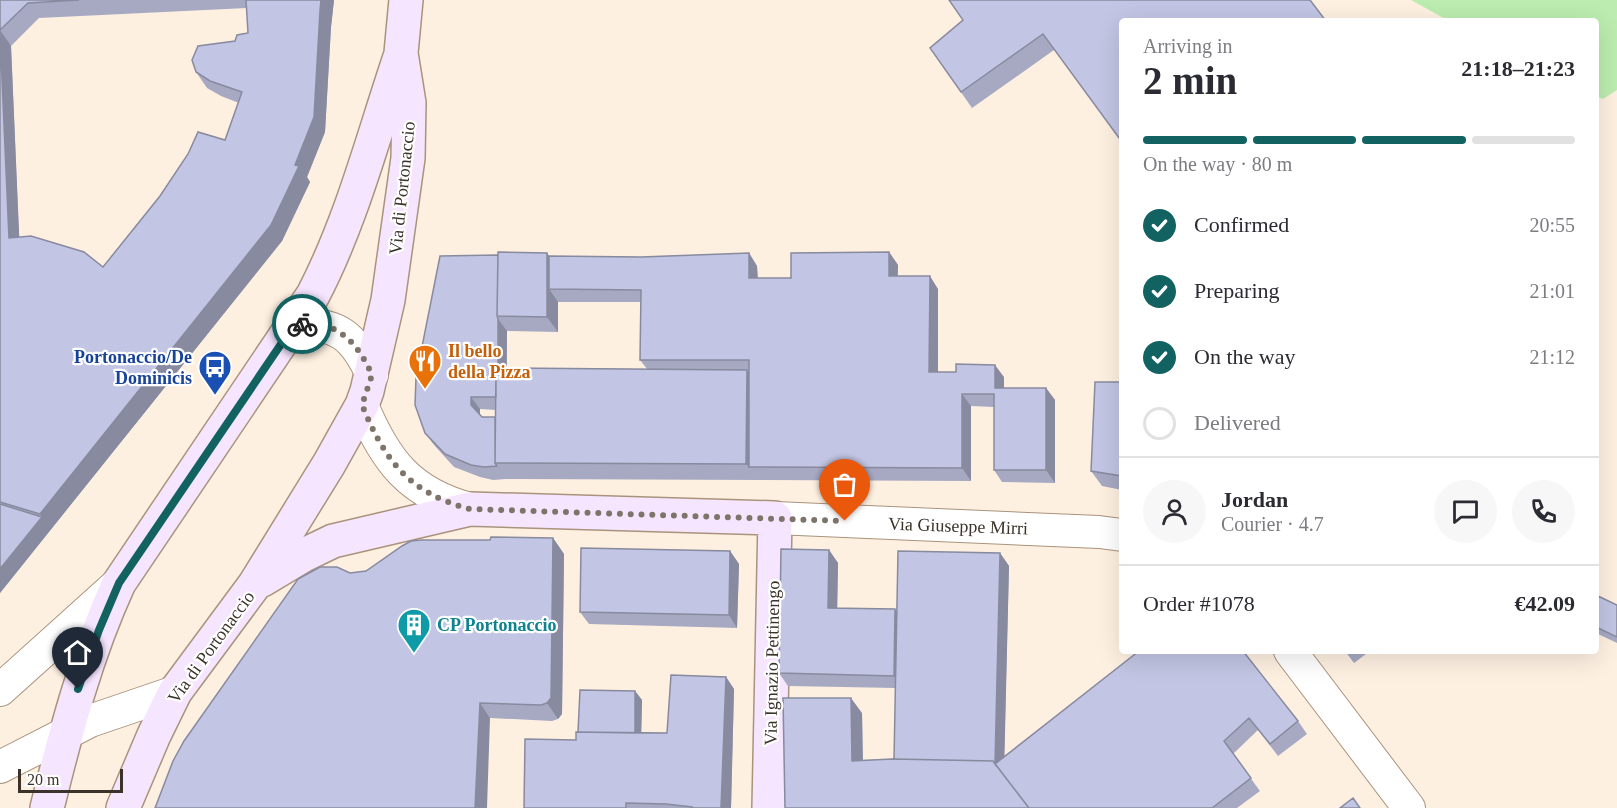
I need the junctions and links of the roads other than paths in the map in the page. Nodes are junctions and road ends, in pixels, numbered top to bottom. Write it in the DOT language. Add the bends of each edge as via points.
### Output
graph roads {
  1 [pos="406,0"];
  2 [pos="401,53"];
  3 [pos="294,325"];
  4 [pos="367,390"];
  5 [pos="470,509"];
  6 [pos="776,518"];
  7 [pos="1119,535"];
  8 [pos="119,583"];
  9 [pos="255,584"];
  10 [pos="1292,654"];
  11 [pos="0,690"];
  12 [pos="175,692"];
  13 [pos="67,732"];
  14 [pos="0,766"];
  15 [pos="47,808"];
  16 [pos="123,808"];
  17 [pos="769,808"];
  18 [pos="1409,808"];
  1 -- 2 [label="main road, Via di Portonaccio"];
  2 -- 3 [label="main road" via="332,257"];
  2 -- 4 [label="main road, Via di Portonaccio" via="410,103 409,147 392,281"];
  3 -- 4 [label="street, Via Giuseppe Mirri" via="315,323 342,334 357,349"];
  3 -- 8 [label="main road"];
  4 -- 5 [label="street, Via Giuseppe Mirri" via="374,434 386,455 403,474 441,501"];
  4 -- 9 [label="main road, Via di Portonaccio" via="300,514"];
  5 -- 6 [label="main road, Via Giuseppe Mirri"];
  5 -- 9 [label="main road, Via Giuseppe Mirri" via="333,541"];
  6 -- 7 [label="street, Via Giuseppe Mirri"];
  6 -- 17 [label="main road, Via Ignazio Pettinengo"];
  8 -- 11 [label="street"];
  8 -- 13 [label="main road" via="91,650"];
  9 -- 12 [label="main road, Via di Portonaccio"];
  10 -- 18 [label="street"];
  12 -- 13 [label="street"];
  12 -- 16 [label="main road, Via di Portonaccio"];
  13 -- 14 [label="street"];
  13 -- 15 [label="main road"];
}
